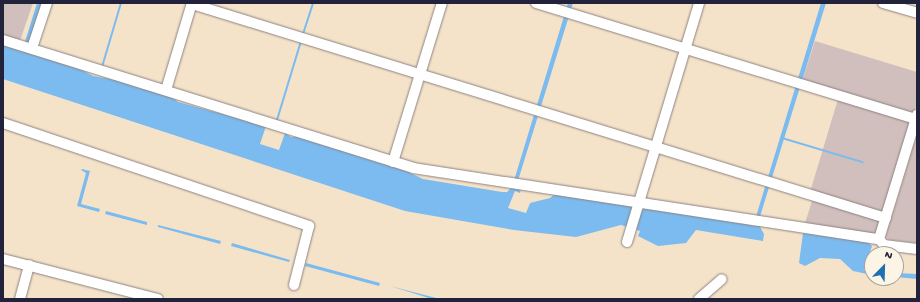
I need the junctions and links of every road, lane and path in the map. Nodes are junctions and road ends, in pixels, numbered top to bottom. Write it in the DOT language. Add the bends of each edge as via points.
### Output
graph roads {
  1 [pos="47,3"];
  2 [pos="192,3"];
  3 [pos="442,3"];
  4 [pos="536,3"];
  5 [pos="700,3"];
  6 [pos="883,3"];
  7 [pos="917,13"];
  8 [pos="3,40"];
  9 [pos="32,48"];
  10 [pos="686,48"];
  11 [pos="420,74"];
  12 [pos="166,90"];
  13 [pos="916,117"];
  14 [pos="3,123"];
  15 [pos="656,146"];
  16 [pos="393,162"];
  17 [pos="638,205"];
  18 [pos="886,218"];
  19 [pos="628,238"];
  20 [pos="879,239"];
  21 [pos="917,249"];
  22 [pos="3,259"];
  23 [pos="29,265"];
  24 [pos="294,285"];
  25 [pos="139,296"];
  26 [pos="20,299"];
  27 [pos="158,299"];
  28 [pos="699,299"];
  29 [pos="707,299"];
  1 -- 9 [label="street"];
  2 -- 11 [label="street"];
  2 -- 12 [label="street"];
  3 -- 11 [label="street"];
  4 -- 10 [label="street"];
  5 -- 10 [label="street"];
  6 -- 7 [label="street"];
  8 -- 9 [label="street"];
  9 -- 12 [label="street"];
  10 -- 13 [label="street"];
  10 -- 15 [label="street"];
  11 -- 15 [label="street"];
  11 -- 16 [label="street"];
  12 -- 16 [label="street"];
  13 -- 18 [label="street"];
  14 -- 24 [label="street" via="309,226"];
  15 -- 17 [label="street"];
  15 -- 18 [label="street"];
  16 -- 17 [label="street" via="413,168"];
  17 -- 19 [label="street"];
  17 -- 20 [label="street"];
  18 -- 20 [label="street"];
  20 -- 21 [label="street" via="884,245"];
  22 -- 23 [label="street"];
  23 -- 25 [label="street"];
  23 -- 26 [label="street"];
  25 -- 27 [label="street"];
  28 -- 29 [label="street" via="722,279"];
}
